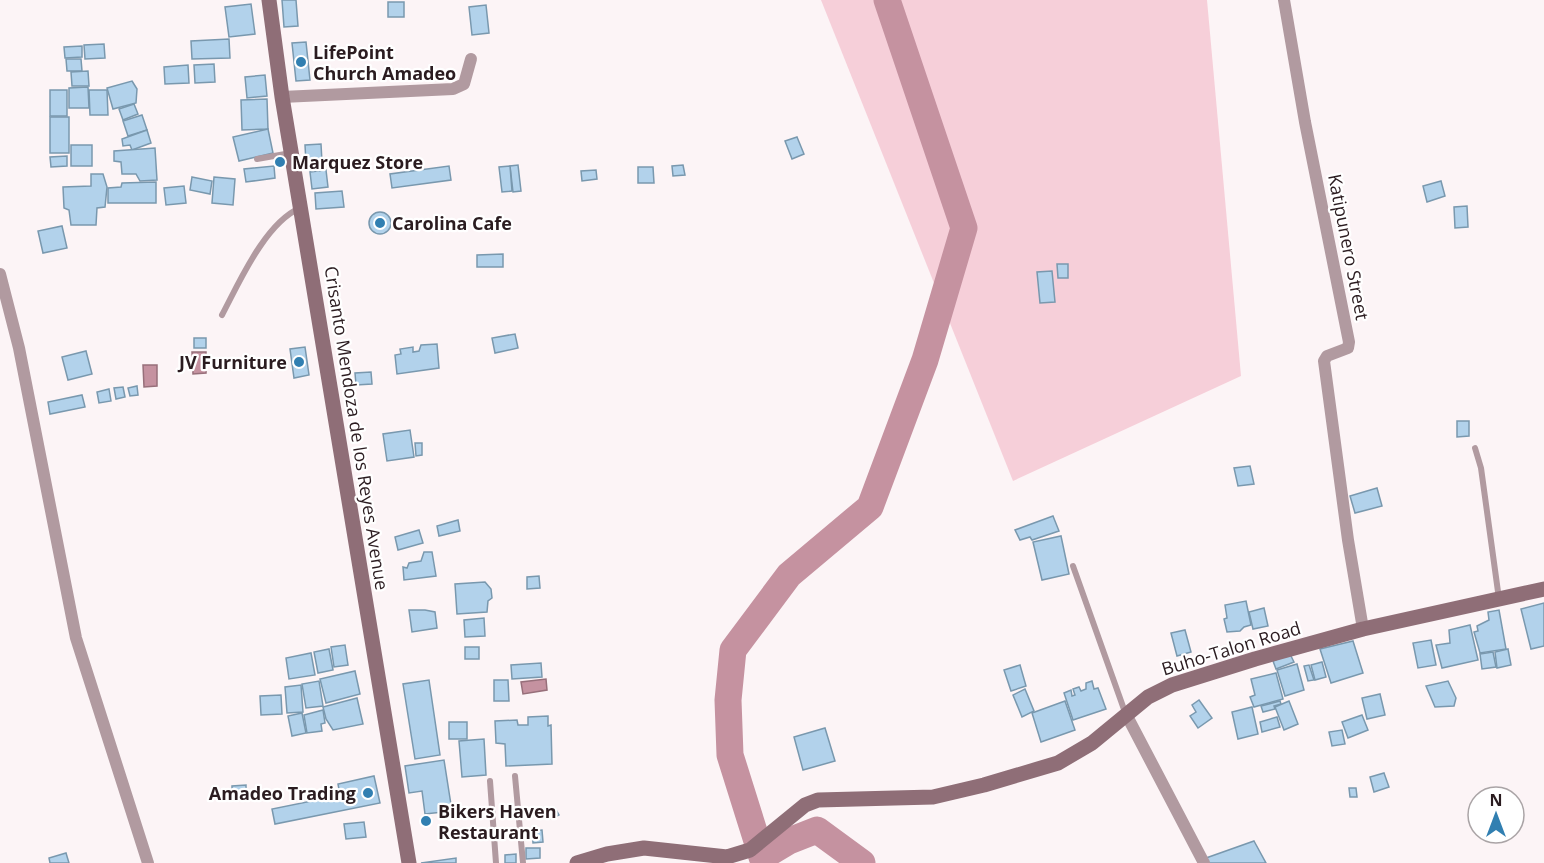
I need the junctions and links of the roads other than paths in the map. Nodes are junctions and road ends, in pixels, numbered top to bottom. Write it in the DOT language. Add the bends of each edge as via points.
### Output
graph roads {
  1 [pos="269,0"];
  2 [pos="1284,0"];
  3 [pos="471,58"];
  4 [pos="282,97"];
  5 [pos="291,153"];
  6 [pos="257,159"];
  7 [pos="301,208"];
  8 [pos="0,274"];
  9 [pos="222,315"];
  10 [pos="1475,448"];
  11 [pos="1073,566"];
  12 [pos="1544,589"];
  13 [pos="1500,599"];
  14 [pos="1363,629"];
  15 [pos="1127,716"];
  16 [pos="515,776"];
  17 [pos="490,781"];
  18 [pos="729,860"];
  19 [pos="148,863"];
  20 [pos="409,863"];
  21 [pos="496,863"];
  22 [pos="523,863"];
  23 [pos="577,863"];
  24 [pos="1204,863"];
  1 -- 4 [label="street, Crisanto Mendoza de los Reyes Avenue"];
  2 -- 14 [label="street, Katipunero Street" via="1350,342 1348,348 1327,356 1324,362"];
  3 -- 4 [label="street" via="464,84 453,89"];
  4 -- 5 [label="street, Crisanto Mendoza de los Reyes Avenue"];
  5 -- 6 [label="lane"];
  5 -- 7 [label="street, Crisanto Mendoza de los Reyes Avenue"];
  7 -- 9 [label="lane" via="291,213 259,248"];
  7 -- 20 [label="street, Crisanto Mendoza de los Reyes Avenue"];
  8 -- 19 [label="street" via="19,348 76,639"];
  10 -- 13 [label="lane"];
  11 -- 15 [label="lane"];
  12 -- 13 [label="street, Buho-Talon Road"];
  13 -- 14 [label="street, Buho-Talon Road"];
  14 -- 15 [label="street, Buho-Talon Road" via="1172,685 1148,697"];
  15 -- 18 [label="street, Buho-Talon Road" via="1058,763 984,785 933,797 819,800 805,805 750,850"];
  15 -- 24 [label="street"];
  16 -- 22 [label="lane"];
  17 -- 21 [label="lane"];
  18 -- 23 [label="street, Buho-Talon Road" via="644,848"];
}
